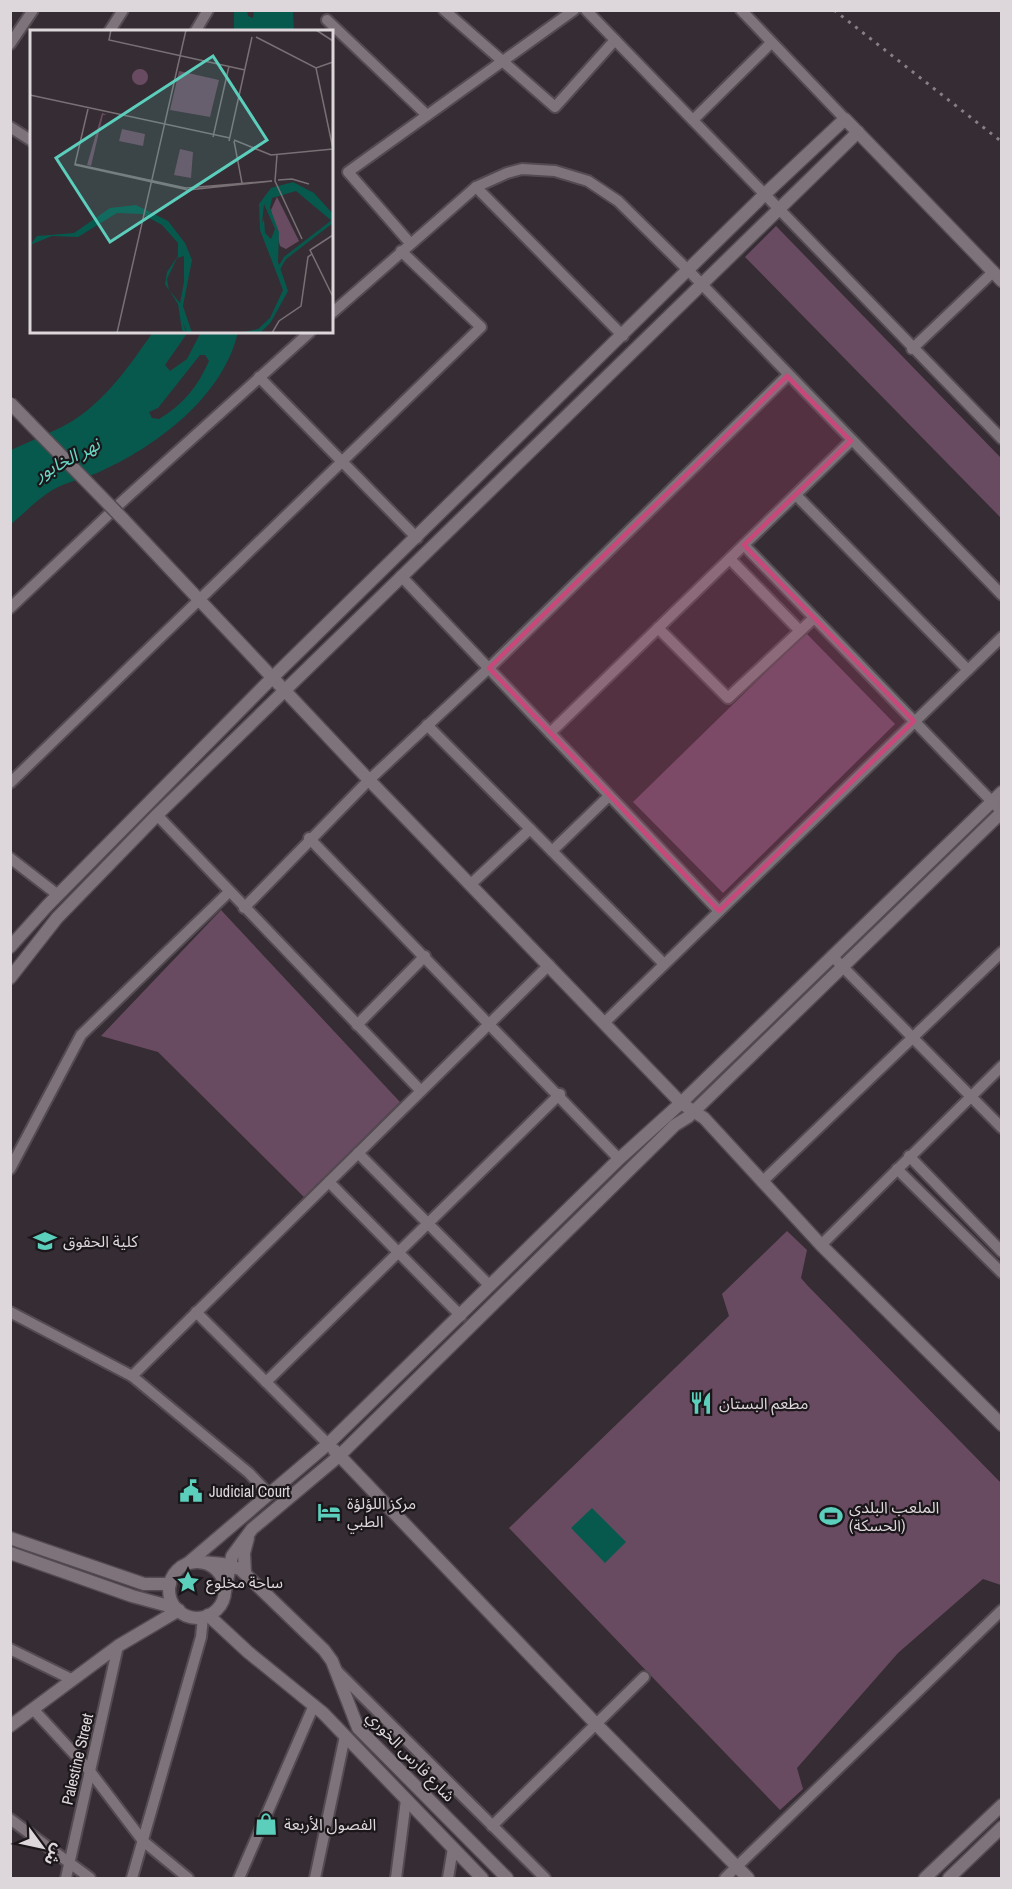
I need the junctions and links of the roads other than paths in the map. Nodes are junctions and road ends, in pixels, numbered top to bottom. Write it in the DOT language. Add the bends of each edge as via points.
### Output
graph roads {
  1 [pos="33,10"];
  2 [pos="123,10"];
  3 [pos="208,10"];
  4 [pos="444,10"];
  5 [pos="574,10"];
  6 [pos="586,10"];
  7 [pos="741,10"];
  8 [pos="327,20"];
  9 [pos="110,30"];
  10 [pos="196,30"];
  11 [pos="615,40"];
  12 [pos="771,43"];
  13 [pos="10,44"];
  14 [pos="504,60"];
  15 [pos="427,116"];
  16 [pos="845,119"];
  17 [pos="693,120"];
  18 [pos="10,127"];
  19 [pos="858,132"];
  20 [pos="30,140"];
  21 [pos="476,187"];
  22 [pos="765,194"];
  23 [pos="778,209"];
  24 [pos="410,243"];
  25 [pos="401,251"];
  26 [pos="688,270"];
  27 [pos="997,277"];
  28 [pos="701,284"];
  29 [pos="333,311"];
  30 [pos="309,333"];
  31 [pos="623,336"];
  32 [pos="912,349"];
  33 [pos="788,376"];
  34 [pos="259,377"];
  35 [pos="10,403"];
  36 [pos="1002,439"];
  37 [pos="851,441"];
  38 [pos="343,462"];
  39 [pos="796,495"];
  40 [pos="417,538"];
  41 [pos="744,545"];
  42 [pos="730,559"];
  43 [pos="401,576"];
  44 [pos="1002,596"];
  45 [pos="200,602"];
  46 [pos="10,608"];
  47 [pos="814,618"];
  48 [pos="658,628"];
  49 [pos="800,631"];
  50 [pos="1002,637"];
  51 [pos="489,668"];
  52 [pos="968,670"];
  53 [pos="272,678"];
  54 [pos="284,690"];
  55 [pos="914,722"];
  56 [pos="428,725"];
  57 [pos="550,733"];
  58 [pos="369,780"];
  59 [pos="10,783"];
  60 [pos="1002,792"];
  61 [pos="609,796"];
  62 [pos="992,802"];
  63 [pos="148,804"];
  64 [pos="1002,812"];
  65 [pos="157,814"];
  66 [pos="530,829"];
  67 [pos="309,838"];
  68 [pos="552,851"];
  69 [pos="10,858"];
  70 [pos="471,884"];
  71 [pos="229,892"];
  72 [pos="58,895"];
  73 [pos="244,908"];
  74 [pos="719,911"];
  75 [pos="10,947"];
  76 [pos="1002,952"];
  77 [pos="425,956"];
  78 [pos="832,956"];
  79 [pos="664,964"];
  80 [pos="549,965"];
  81 [pos="843,967"];
  82 [pos="10,978"];
  83 [pos="605,1022"];
  84 [pos="490,1023"];
  85 [pos="357,1025"];
  86 [pos="912,1038"];
  87 [pos="1002,1066"];
  88 [pos="421,1091"];
  89 [pos="560,1094"];
  90 [pos="970,1096"];
  91 [pos="681,1103"];
  92 [pos="695,1110"];
  93 [pos="1002,1128"];
  94 [pos="358,1153"];
  95 [pos="909,1156"];
  96 [pos="620,1159"];
  97 [pos="10,1169"];
  98 [pos="897,1169"];
  99 [pos="329,1182"];
  100 [pos="762,1182"];
  101 [pos="428,1224"];
  102 [pos="821,1245"];
  103 [pos="399,1252"];
  104 [pos="1002,1252"];
  105 [pos="1002,1273"];
  106 [pos="490,1287"];
  107 [pos="10,1312"];
  108 [pos="196,1312"];
  109 [pos="461,1316"];
  110 [pos="132,1376"];
  111 [pos="266,1382"];
  112 [pos="1002,1425"];
  113 [pos="328,1444"];
  114 [pos="339,1456"];
  115 [pos="269,1494"];
  116 [pos="252,1529"];
  117 [pos="10,1538"];
  118 [pos="10,1553"];
  119 [pos="202,1562"];
  120 [pos="187,1564"];
  121 [pos="229,1565"];
  122 [pos="245,1573"];
  123 [pos="170,1584"];
  124 [pos="225,1590"];
  125 [pos="177,1609"];
  126 [pos="1002,1610"];
  127 [pos="206,1616"];
  128 [pos="118,1646"];
  129 [pos="10,1649"];
  130 [pos="335,1670"];
  131 [pos="644,1677"];
  132 [pos="73,1680"];
  133 [pos="314,1705"];
  134 [pos="33,1709"];
  135 [pos="596,1724"];
  136 [pos="10,1726"];
  137 [pos="345,1736"];
  138 [pos="89,1770"];
  139 [pos="406,1800"];
  140 [pos="1002,1805"];
  141 [pos="10,1820"];
  142 [pos="492,1826"];
  143 [pos="1002,1827"];
  144 [pos="143,1841"];
  145 [pos="453,1848"];
  146 [pos="69,1862"];
  147 [pos="737,1867"];
  148 [pos="66,1878"];
  149 [pos="90,1878"];
  150 [pos="132,1878"];
  151 [pos="188,1878"];
  152 [pos="239,1878"];
  153 [pos="315,1878"];
  154 [pos="396,1878"];
  155 [pos="448,1878"];
  156 [pos="482,1878"];
  157 [pos="507,1878"];
  158 [pos="545,1878"];
  159 [pos="725,1878"];
  160 [pos="748,1878"];
  161 [pos="925,1878"];
  162 [pos="949,1878"];
  1 -- 13 [label="street"];
  2 -- 9 [label="street"];
  3 -- 10 [label="street"];
  4 -- 14 [label="street"];
  5 -- 14 [label="street"];
  6 -- 11 [label="street"];
  7 -- 12 [label="street"];
  8 -- 15 [label="street"];
  11 -- 14 [label="street" via="555,107"];
  11 -- 17 [label="street"];
  12 -- 16 [label="street"];
  12 -- 17 [label="street"];
  14 -- 15 [label="street"];
  15 -- 24 [label="street" via="348,172"];
  16 -- 19 [label="street"];
  16 -- 22 [label="street"];
  17 -- 22 [label="street"];
  18 -- 20 [label="street"];
  19 -- 23 [label="street"];
  19 -- 27 [label="street"];
  21 -- 24 [label="street"];
  21 -- 26 [label="street" via="522,170 555,171 588,181 618,201"];
  21 -- 31 [label="street"];
  22 -- 23 [label="street"];
  22 -- 26 [label="street"];
  23 -- 28 [label="street"];
  23 -- 32 [label="street"];
  24 -- 25 [label="street"];
  25 -- 29 [label="street"];
  25 -- 38 [label="street" via="481,327"];
  26 -- 28 [label="street"];
  26 -- 31 [label="street"];
  27 -- 32 [label="street"];
  28 -- 33 [label="street"];
  28 -- 43 [label="street"];
  30 -- 34 [label="street"];
  31 -- 40 [label="street"];
  32 -- 36 [label="street"];
  33 -- 37 [label="street"];
  33 -- 51 [label="street"];
  34 -- 38 [label="street"];
  34 -- 46 [label="street"];
  35 -- 45 [label="street, bridge"];
  37 -- 39 [label="street"];
  37 -- 44 [label="street"];
  38 -- 40 [label="street"];
  38 -- 45 [label="street"];
  39 -- 41 [label="street"];
  39 -- 52 [label="street"];
  40 -- 53 [label="street"];
  41 -- 42 [label="street"];
  41 -- 47 [label="street"];
  42 -- 48 [label="street"];
  42 -- 49 [label="street"];
  43 -- 51 [label="street"];
  43 -- 54 [label="street"];
  45 -- 53 [label="street"];
  45 -- 59 [label="street"];
  47 -- 49 [label="street"];
  47 -- 55 [label="street"];
  48 -- 49 [label="street" via="728,698"];
  48 -- 57 [label="street"];
  50 -- 52 [label="street"];
  51 -- 56 [label="street"];
  51 -- 57 [label="street"];
  52 -- 55 [label="street"];
  53 -- 54 [label="street"];
  53 -- 63 [label="street"];
  54 -- 58 [label="street"];
  54 -- 65 [label="street"];
  55 -- 62 [label="street"];
  55 -- 74 [label="street"];
  56 -- 58 [label="street"];
  56 -- 66 [label="street"];
  57 -- 61 [label="street"];
  58 -- 67 [label="street"];
  58 -- 70 [label="street"];
  60 -- 62 [label="street"];
  61 -- 68 [label="street"];
  61 -- 74 [label="street"];
  62 -- 64 [label="street"];
  62 -- 78 [label="street"];
  63 -- 65 [label="street"];
  63 -- 72 [label="street"];
  64 -- 81 [label="street"];
  65 -- 71 [label="street"];
  65 -- 82 [label="street" via="57,918"];
  66 -- 68 [label="street"];
  66 -- 70 [label="street"];
  67 -- 73 [label="street"];
  67 -- 77 [label="street"];
  68 -- 79 [label="street"];
  69 -- 72 [label="street"];
  70 -- 80 [label="street"];
  71 -- 73 [label="street"];
  71 -- 97 [label="street" via="81,1035"];
  72 -- 75 [label="street"];
  73 -- 85 [label="street"];
  74 -- 79 [label="street"];
  76 -- 86 [label="street"];
  77 -- 84 [label="street"];
  77 -- 85 [label="street"];
  78 -- 81 [label="street"];
  78 -- 91 [label="street"];
  79 -- 83 [label="street"];
  80 -- 83 [label="street"];
  80 -- 84 [label="street"];
  81 -- 86 [label="street"];
  81 -- 92 [label="street"];
  83 -- 91 [label="street"];
  84 -- 88 [label="street"];
  84 -- 89 [label="street"];
  85 -- 88 [label="street"];
  86 -- 90 [label="street"];
  86 -- 100 [label="street"];
  87 -- 90 [label="street"];
  88 -- 94 [label="street"];
  89 -- 96 [label="street"];
  89 -- 101 [label="street"];
  90 -- 93 [label="street"];
  90 -- 95 [label="street"];
  91 -- 92 [label="street"];
  91 -- 96 [label="street"];
  92 -- 100 [label="street"];
  92 -- 114 [label="street" via="675,1125"];
  94 -- 99 [label="street"];
  94 -- 101 [label="street"];
  95 -- 98 [label="street"];
  95 -- 104 [label="street"];
  96 -- 106 [label="street"];
  98 -- 102 [label="street"];
  98 -- 105 [label="street"];
  99 -- 103 [label="street"];
  99 -- 108 [label="street"];
  100 -- 102 [label="street"];
  101 -- 103 [label="street"];
  101 -- 106 [label="street"];
  102 -- 112 [label="street"];
  103 -- 109 [label="street"];
  103 -- 111 [label="street"];
  106 -- 109 [label="street"];
  107 -- 110 [label="street"];
  108 -- 110 [label="street"];
  108 -- 111 [label="street"];
  109 -- 113 [label="street"];
  110 -- 115 [label="street"];
  111 -- 113 [label="street"];
  113 -- 114 [label="street"];
  113 -- 115 [label="street"];
  114 -- 116 [label="street"];
  114 -- 135 [label="street"];
  115 -- 120 [label="street"];
  116 -- 121 [label="street"];
  116 -- 122 [label="street" via="244,1553"];
  117 -- 123 [label="street" via="144,1584"];
  118 -- 125 [label="street"];
  119 -- 120 [label="street"];
  119 -- 121 [label="street, شارع فارس الخوري"];
  119 -- 124 [label="street" via="218,1571"];
  120 -- 123 [label="street" via="176,1572"];
  121 -- 122 [label="street, شارع فارس الخوري"];
  121 -- 124 [label="street"];
  122 -- 130 [label="street, شارع فارس الخوري" via="324,1650"];
  123 -- 125 [label="street" via="170,1597"];
  124 -- 127 [label="street" via="220,1605"];
  125 -- 127 [label="street" via="188,1616"];
  125 -- 128 [label="street"];
  126 -- 147 [label="street"];
  127 -- 133 [label="street"];
  127 -- 144 [label="street"];
  128 -- 132 [label="street"];
  128 -- 138 [label="street, Palestine Street"];
  129 -- 132 [label="street"];
  130 -- 142 [label="street"];
  130 -- 157 [label="street, شارع فارس الخوري" via="358,1728"];
  131 -- 135 [label="street"];
  132 -- 134 [label="street"];
  133 -- 137 [label="street"];
  133 -- 152 [label="street"];
  134 -- 136 [label="street"];
  134 -- 138 [label="street"];
  135 -- 142 [label="street"];
  135 -- 147 [label="street"];
  137 -- 139 [label="street"];
  137 -- 153 [label="street"];
  138 -- 144 [label="street"];
  138 -- 146 [label="street, Palestine Street"];
  139 -- 145 [label="street"];
  139 -- 154 [label="street"];
  140 -- 161 [label="street"];
  141 -- 146 [label="street"];
  142 -- 158 [label="street"];
  143 -- 162 [label="street"];
  144 -- 150 [label="street"];
  144 -- 151 [label="street"];
  145 -- 155 [label="street"];
  145 -- 156 [label="street"];
  146 -- 148 [label="street, Palestine Street"];
  146 -- 149 [label="street"];
  147 -- 159 [label="street"];
  147 -- 160 [label="street"];
}
